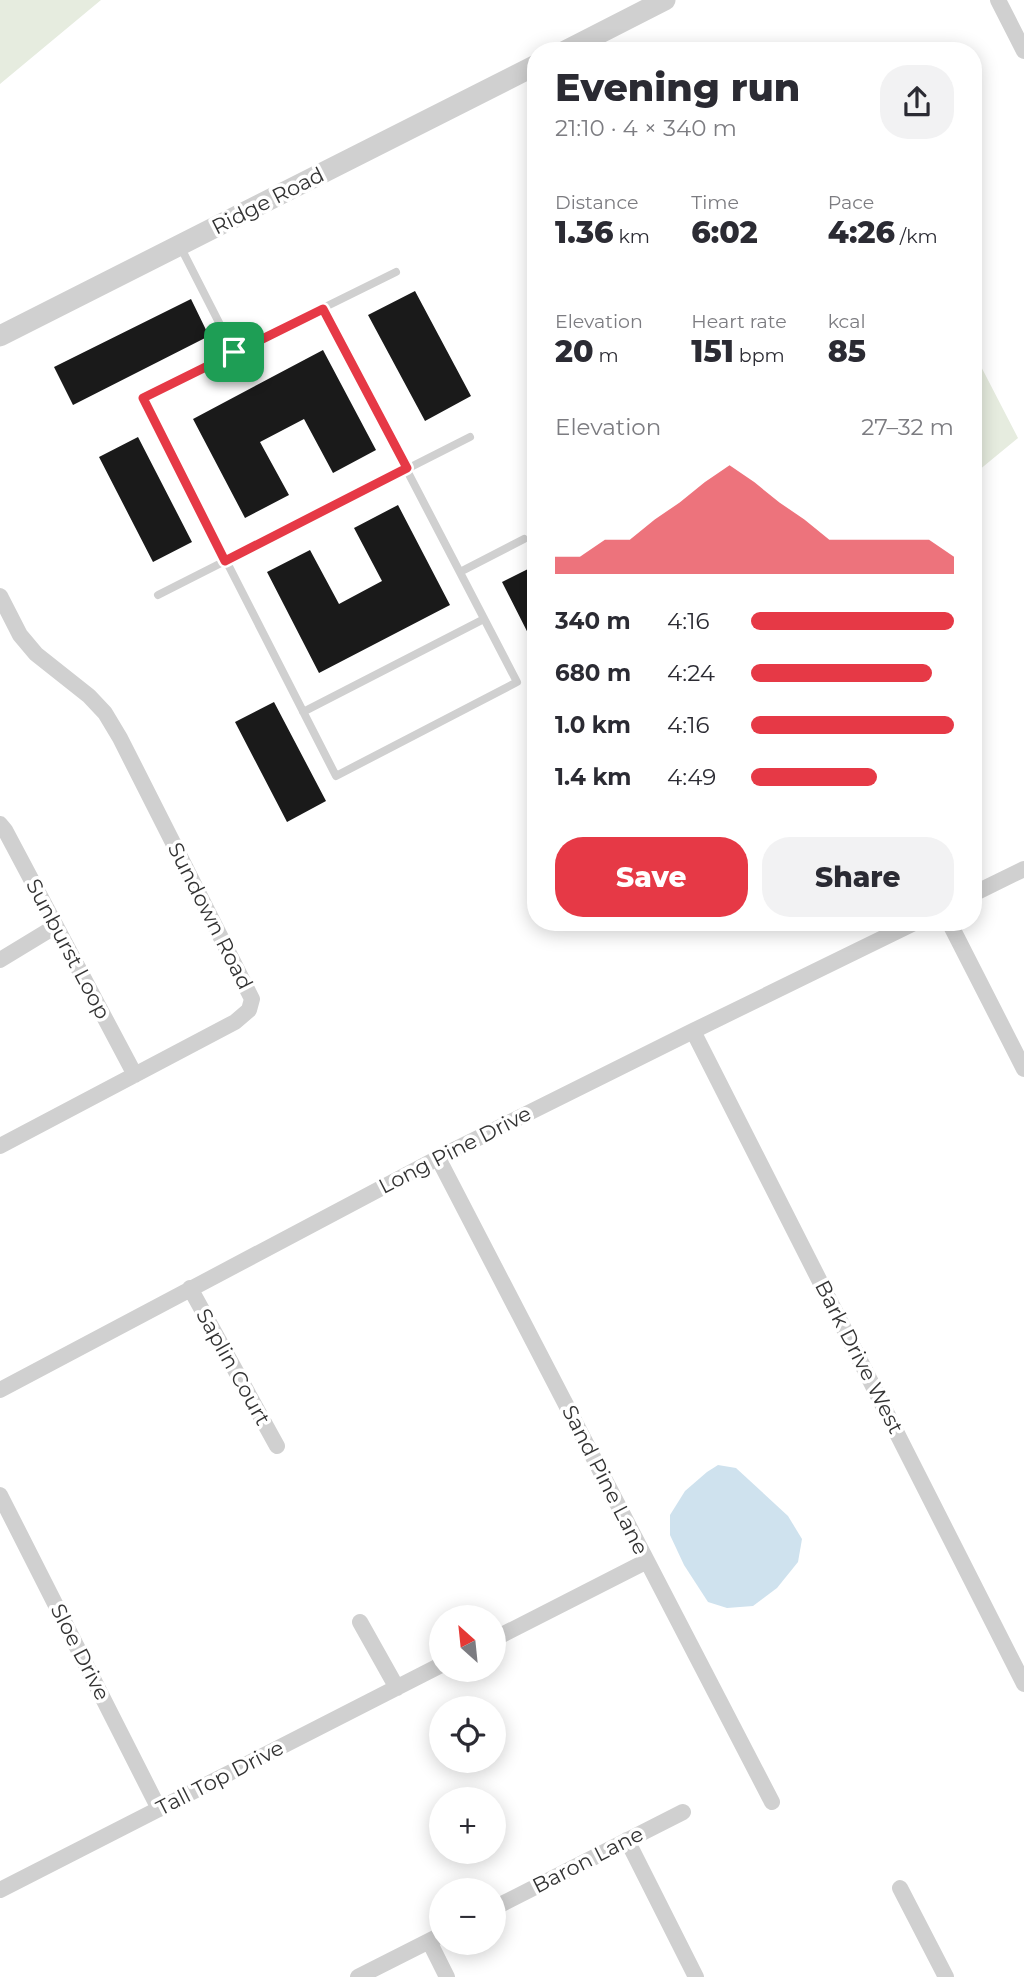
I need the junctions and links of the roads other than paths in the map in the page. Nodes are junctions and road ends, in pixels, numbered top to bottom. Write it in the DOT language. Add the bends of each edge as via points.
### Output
graph roads {
  1 [pos="665,0"];
  2 [pos="998,0"];
  3 [pos="583,42"];
  4 [pos="1024,51"];
  5 [pos="527,70"];
  6 [pos="180,245"];
  7 [pos="396,272"];
  8 [pos="323,309"];
  9 [pos="0,336"];
  10 [pos="234,352"];
  11 [pos="470,437"];
  12 [pos="407,468"];
  13 [pos="524,539"];
  14 [pos="225,561"];
  15 [pos="460,572"];
  16 [pos="158,595"];
  17 [pos="0,596"];
  18 [pos="484,619"];
  19 [pos="303,712"];
  20 [pos="0,824"];
  21 [pos="1024,869"];
  22 [pos="982,890"];
  23 [pos="56,926"];
  24 [pos="898,931"];
  25 [pos="954,931"];
  26 [pos="0,960"];
  27 [pos="693,1031"];
  28 [pos="1023,1065"];
  29 [pos="135,1075"];
  30 [pos="0,1146"];
  31 [pos="438,1158"];
  32 [pos="190,1288"];
  33 [pos="0,1390"];
  34 [pos="276,1446"];
  35 [pos="0,1494"];
  36 [pos="647,1561"];
  37 [pos="360,1622"];
  38 [pos="506,1633"];
  39 [pos="429,1671"];
  40 [pos="1024,1684"];
  41 [pos="397,1688"];
  42 [pos="772,1802"];
  43 [pos="159,1809"];
  44 [pos="683,1812"];
  45 [pos="627,1840"];
  46 [pos="900,1888"];
  47 [pos="0,1890"];
  48 [pos="506,1902"];
  49 [pos="429,1941"];
  50 [pos="440,1955"];
  51 [pos="358,1977"];
  52 [pos="447,1977"];
  53 [pos="696,1977"];
  54 [pos="946,1977"];
  1 -- 3 [label="street"];
  2 -- 4 [label="street"];
  5 -- 6 [label="street, Ridge Road"];
  6 -- 9 [label="street, Ridge Road"];
  6 -- 10 [label="lane"];
  7 -- 8 [label="lane"];
  8 -- 10 [label="lane"];
  8 -- 12 [label="lane"];
  10 -- 14 [label="lane" via="143,398"];
  11 -- 12 [label="lane"];
  12 -- 14 [label="lane"];
  12 -- 15 [label="lane"];
  13 -- 15 [label="lane"];
  14 -- 16 [label="lane"];
  14 -- 19 [label="lane"];
  15 -- 18 [label="lane"];
  17 -- 29 [label="street, Sundown Road" via="20,635 36,654 105,713 252,999 249,1010 236,1022"];
  18 -- 19 [label="lane"];
  18 -- 19 [label="lane" via="517,682 348,770 336,776"];
  20 -- 23 [label="street, Sunburst Loop"];
  21 -- 22 [label="street"];
  23 -- 26 [label="street"];
  23 -- 29 [label="street, Sunburst Loop"];
  24 -- 27 [label="street, Long Pine Drive"];
  25 -- 28 [label="street"];
  27 -- 31 [label="street, Long Pine Drive"];
  27 -- 40 [label="street, Bark Drive West"];
  29 -- 30 [label="street, Sundown Road"];
  31 -- 32 [label="street, Long Pine Drive"];
  31 -- 36 [label="street, Sand Pine Lane"];
  32 -- 33 [label="street, Long Pine Drive"];
  32 -- 34 [label="street, Saplin Court"];
  35 -- 43 [label="street, Sloe Drive"];
  36 -- 38 [label="street"];
  36 -- 42 [label="street, Sand Pine Lane"];
  37 -- 41 [label="street"];
  39 -- 41 [label="street, Tall Top Drive"];
  41 -- 43 [label="street, Tall Top Drive"];
  43 -- 47 [label="street, Tall Top Drive"];
  44 -- 45 [label="street, Baron Lane"];
  45 -- 48 [label="street, Baron Lane"];
  45 -- 53 [label="street"];
  46 -- 54 [label="street"];
  49 -- 51 [label="street"];
  50 -- 52 [label="street"];
}
